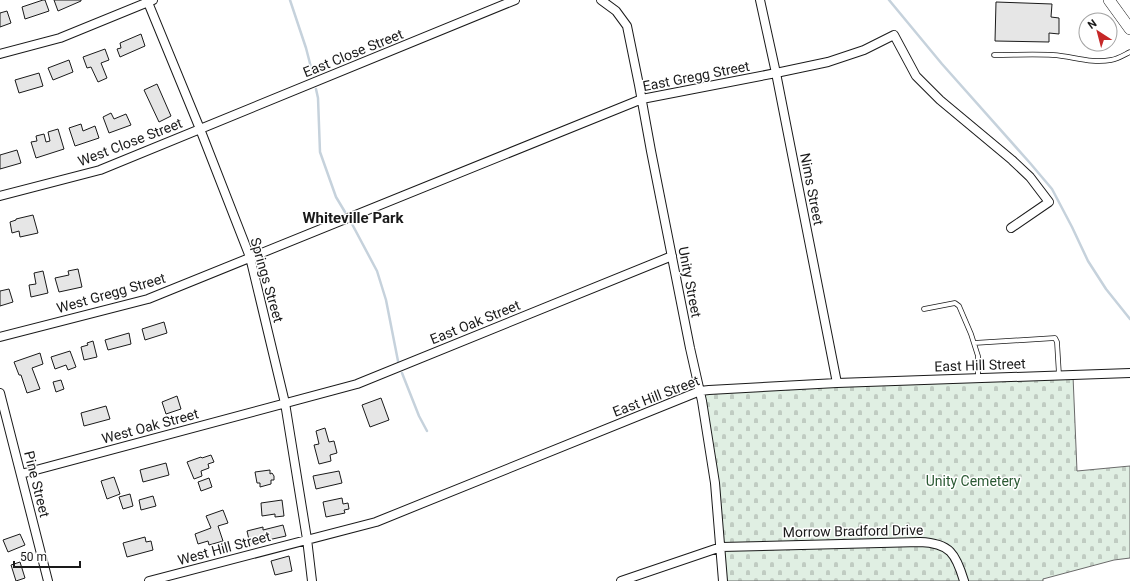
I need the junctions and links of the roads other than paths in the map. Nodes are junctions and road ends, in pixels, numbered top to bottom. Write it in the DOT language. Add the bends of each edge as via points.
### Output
graph roads {
  1 [pos="515,0"];
  2 [pos="601,0"];
  3 [pos="760,0"];
  4 [pos="1109,0"];
  5 [pos="149,1"];
  6 [pos="1130,29"];
  7 [pos="1130,52"];
  8 [pos="0,54"];
  9 [pos="994,55"];
  10 [pos="776,73"];
  11 [pos="642,99"];
  12 [pos="200,129"];
  13 [pos="0,196"];
  14 [pos="1010,228"];
  15 [pos="672,256"];
  16 [pos="250,257"];
  17 [pos="924,309"];
  18 [pos="0,337"];
  19 [pos="974,343"];
  20 [pos="1130,373"];
  21 [pos="1059,375"];
  22 [pos="978,378"];
  23 [pos="837,383"];
  24 [pos="700,391"];
  25 [pos="0,393"];
  26 [pos="286,403"];
  27 [pos="21,474"];
  28 [pos="307,540"];
  29 [pos="721,547"];
  30 [pos="48,581"];
  31 [pos="149,581"];
  32 [pos="312,581"];
  33 [pos="620,581"];
  34 [pos="723,581"];
  35 [pos="964,581"];
  1 -- 12 [label="street, East Close Street"];
  2 -- 11 [label="street, Unity Street" via="616,11 627,26"];
  3 -- 10 [label="street, Nims Street"];
  4 -- 6 [label="street"];
  5 -- 8 [label="street" via="60,38"];
  5 -- 12 [label="street, Springs Street"];
  7 -- 9 [label="lane" via="1110,61 1053,55"];
  10 -- 11 [label="street, East Gregg Street"];
  10 -- 14 [label="street, East Gregg Street" via="828,62 864,50 894,35 916,76 940,100 1030,177 1049,202"];
  10 -- 23 [label="street, Nims Street"];
  11 -- 15 [label="street, Unity Street"];
  11 -- 16 [label="street, East Gregg Street"];
  12 -- 13 [label="street, West Close Street" via="100,170"];
  12 -- 16 [label="street, Springs Street"];
  15 -- 24 [label="street, Unity Street"];
  15 -- 26 [label="street, East Oak Street" via="357,384"];
  16 -- 18 [label="street, West Gregg Street" via="148,299"];
  16 -- 26 [label="street, Springs Street"];
  17 -- 19 [label="lane" via="955,303 959,306"];
  19 -- 21 [label="lane" via="1055,338"];
  19 -- 22 [label="lane" via="978,356"];
  20 -- 21 [label="street, East Hill Street"];
  21 -- 22 [label="street, East Hill Street"];
  22 -- 23 [label="street, East Hill Street"];
  23 -- 24 [label="street, East Hill Street"];
  24 -- 28 [label="street, East Hill Street" via="376,522"];
  24 -- 29 [label="street, Unity Street" via="715,483"];
  25 -- 27 [label="street, Pine Street"];
  26 -- 27 [label="street, West Oak Street"];
  26 -- 28 [label="street, Springs Street"];
  27 -- 30 [label="street, Pine Street"];
  28 -- 31 [label="street, West Hill Street"];
  28 -- 32 [label="street, Springs Street"];
  29 -- 33 [label="street, Morrow Bradford Drive"];
  29 -- 34 [label="street, Unity Street"];
  29 -- 35 [label="street, Morrow Bradford Drive" via="931,542 948,549 959,566"];
}
